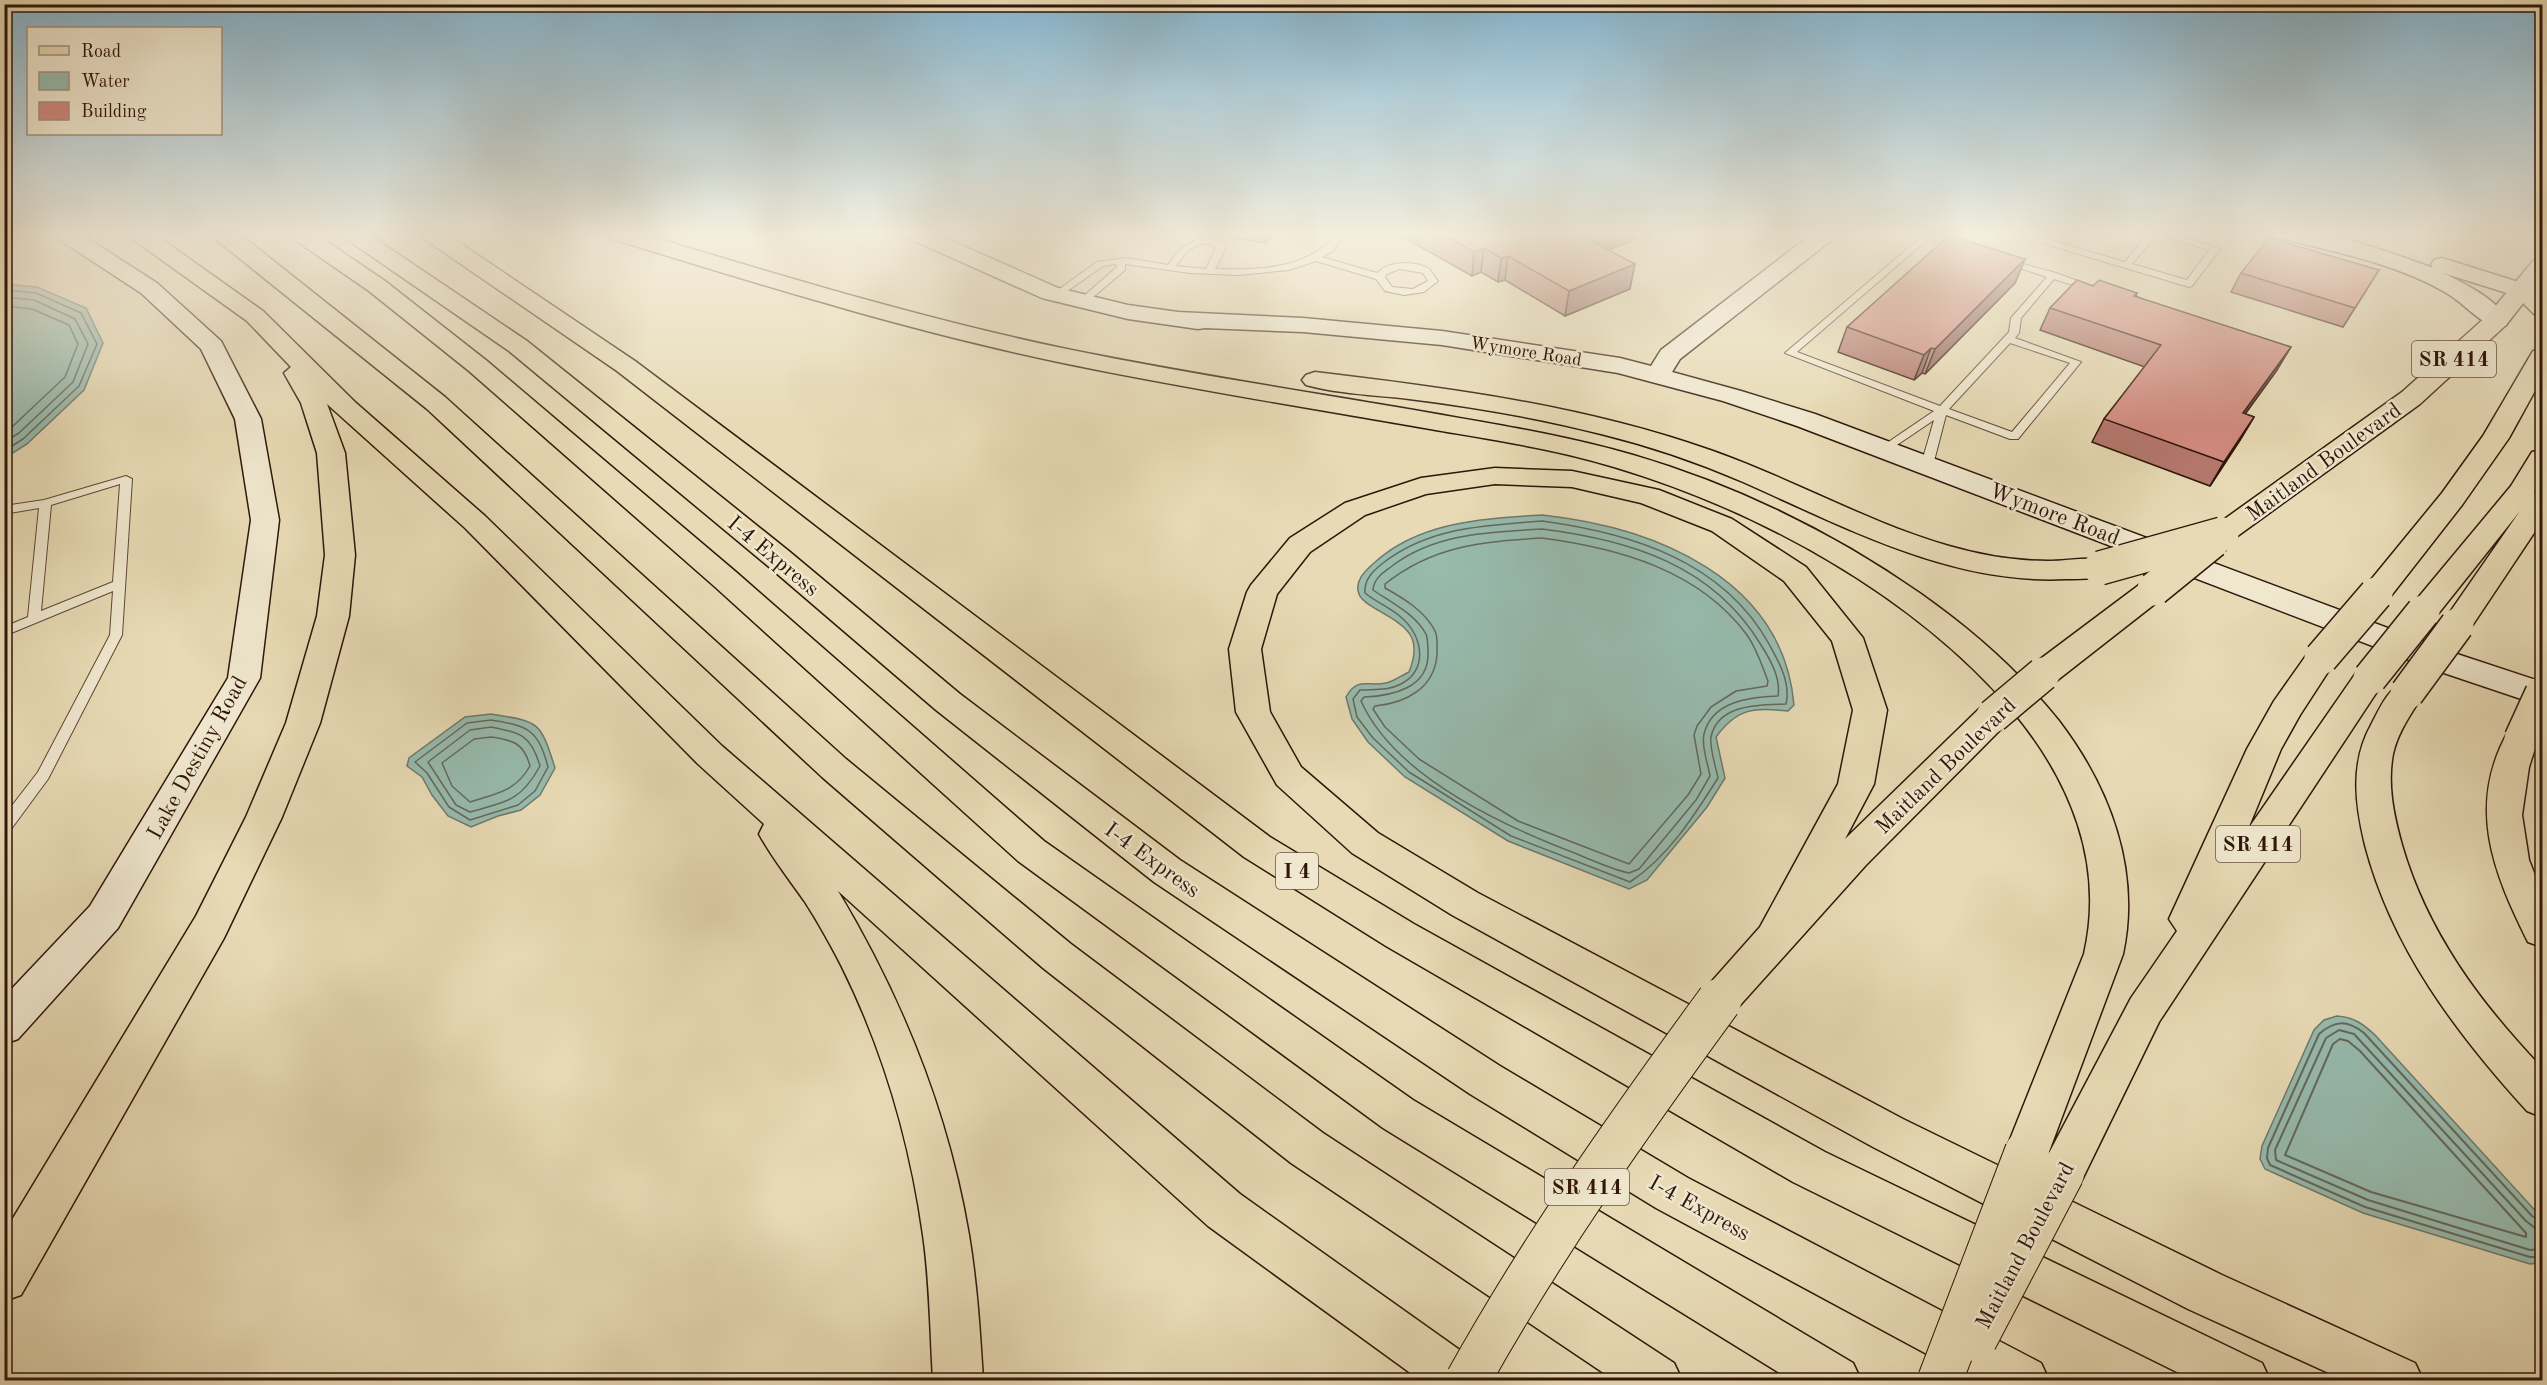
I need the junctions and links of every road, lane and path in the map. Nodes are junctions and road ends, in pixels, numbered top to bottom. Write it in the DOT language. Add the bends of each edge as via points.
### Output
graph roads {
  1 [pos="159,298"];
  2 [pos="229,298"];
  3 [pos="305,298"];
  4 [pos="392,298"];
  5 [pos="447,298"];
  6 [pos="526,298"];
  7 [pos="831,298"];
  8 [pos="1066,298"];
  9 [pos="1087,298"];
  10 [pos="1743,298"];
  11 [pos="1854,298"];
  12 [pos="2034,298"];
  13 [pos="2471,298"];
  14 [pos="2517,298"];
  15 [pos="2530,298"];
  16 [pos="1082,302"];
  17 [pos="2542,309"];
  18 [pos="889,315"];
  19 [pos="255,316"];
  20 [pos="2497,320"];
  21 [pos="2008,339"];
  22 [pos="2542,356"];
  23 [pos="1657,377"];
  24 [pos="1942,410"];
  25 [pos="1884,449"];
  26 [pos="2542,458"];
  27 [pos="1927,465"];
  28 [pos="2542,500"];
  29 [pos="45,503"];
  30 [pos="4,510"];
  31 [pos="2222,534"];
  32 [pos="119,584"];
  33 [pos="34,620"];
  34 [pos="4,632"];
  35 [pos="2449,663"];
  36 [pos="2542,694"];
  37 [pos="2542,708"];
  38 [pos="710,755"];
  39 [pos="4,828"];
  40 [pos="2542,931"];
  41 [pos="1776,935"];
  42 [pos="2145,1010"];
  43 [pos="4,1026"];
  44 [pos="2542,1097"];
  45 [pos="2044,1163"];
  46 [pos="4,1278"];
  47 [pos="957,1380"];
  48 [pos="1461,1380"];
  49 [pos="1468,1380"];
  50 [pos="1657,1380"];
  51 [pos="1836,1380"];
  52 [pos="1940,1380"];
  53 [pos="1953,1380"];
  54 [pos="2025,1380"];
  55 [pos="2245,1380"];
  56 [pos="2398,1380"];
  1 -- 43 [label="main road, Lake Destiny Road" via="212,346 248,419 265,520 244,678 104,918"];
  2 -- 19 [label="main road"];
  3 -- 50 [label="main road" via="436,403 834,768 1057,956 1307,1148"];
  4 -- 51 [label="main road" via="478,366 725,579 1031,851 1398,1114"];
  5 -- 54 [label="main road, I-4 Express" via="518,346 948,702 1167,871 1485,1080 1672,1193"];
  6 -- 55 [label="main road, I 4" via="626,366 1257,847 1400,935 1809,1167"];
  7 -- 18 [label="main road"];
  8 -- 16 [label="main road, Wymore Road"];
  9 -- 16 [label="lane"];
  10 -- 23 [label="main road" via="1670,355"];
  11 -- 24 [label="lane" via="1790,353"];
  12 -- 21 [label="lane" via="2016,318 2014,333"];
  13 -- 20 [label="main road"];
  14 -- 20 [label="main road, Maitland Boulevard / SR 414"];
  15 -- 17 [label="main road"];
  16 -- 23 [label="main road, Wymore Road" via="1298,339 1613,378"];
  18 -- 31 [label="main road, bridge" via="1046,344 1523,408 1606,427 1702,456 1846,519 1952,558 1991,565 2035,570 2100,567"];
  18 -- 45 [label="main road" via="1078,359 1550,443 1648,469 1731,500 1807,537 1922,608 1995,670 2034,711 2067,758 2092,805 2108,868 2110,911 2101,963 2081,1006"];
  19 -- 38 [label="main road" via="346,409 475,522"];
  19 -- 46 [label="main road" via="300,377 314,403 331,453 340,555 333,616 321,662 303,723 264,817 210,927"];
  20 -- 31 [label="main road, Maitland Boulevard / SR 414" via="2411,398"];
  21 -- 24 [label="lane"];
  21 -- 24 [label="lane" via="2076,363 2014,437"];
  22 -- 42 [label="main road, bridge" via="2496,438 2452,499 2321,658 2286,709"];
  23 -- 25 [label="main road, Wymore Road" via="1732,396"];
  24 -- 25 [label="lane"];
  24 -- 27 [label="lane"];
  25 -- 27 [label="main road, Wymore Road"];
  26 -- 42 [label="main road, Maitland Boulevard / SR 414, bridge" via="2522,490 2370,678"];
  27 -- 35 [label="main road, Wymore Road"];
  28 -- 44 [label="main road, bridge" via="2391,718 2376,754 2373,800 2397,894 2421,943 2476,1024"];
  29 -- 30 [label="lane"];
  29 -- 32 [label="lane" via="126,479"];
  29 -- 33 [label="lane"];
  31 -- 41 [label="main road, Maitland Boulevard / SR 414, bridge" via="1993,716"];
  32 -- 33 [label="lane"];
  32 -- 39 [label="lane" via="116,635 43,775"];
  33 -- 34 [label="lane"];
  35 -- 36 [label="main road, Wymore Road"];
  35 -- 37 [label="main road, Wymore Road"];
  36 -- 40 [label="main road, bridge" via="2504,790 2503,817 2507,849"];
  38 -- 47 [label="main road" via="778,835 829,908 864,968 905,1068 929,1144 946,1232 957,1328"];
  38 -- 48 [label="main road" via="1224,1210"];
  41 -- 49 [label="main road, Maitland Boulevard / SR 414, bridge" via="1719,1001 1658,1084 1543,1252"];
  41 -- 56 [label="main road" via="1856,784 1870,710 1847,638 1795,574 1722,525 1649,496 1572,479 1495,476 1421,486 1355,509 1300,545 1262,592 1245,650 1253,712 1289,777 1365,843 1465,904 1888,1133 2205,1292"];
  42 -- 45 [label="main road, Maitland Boulevard / SR 414"];
  45 -- 52 [label="main road, bridge"];
  45 -- 53 [label="main road, Maitland Boulevard / SR 414, bridge"];
}
